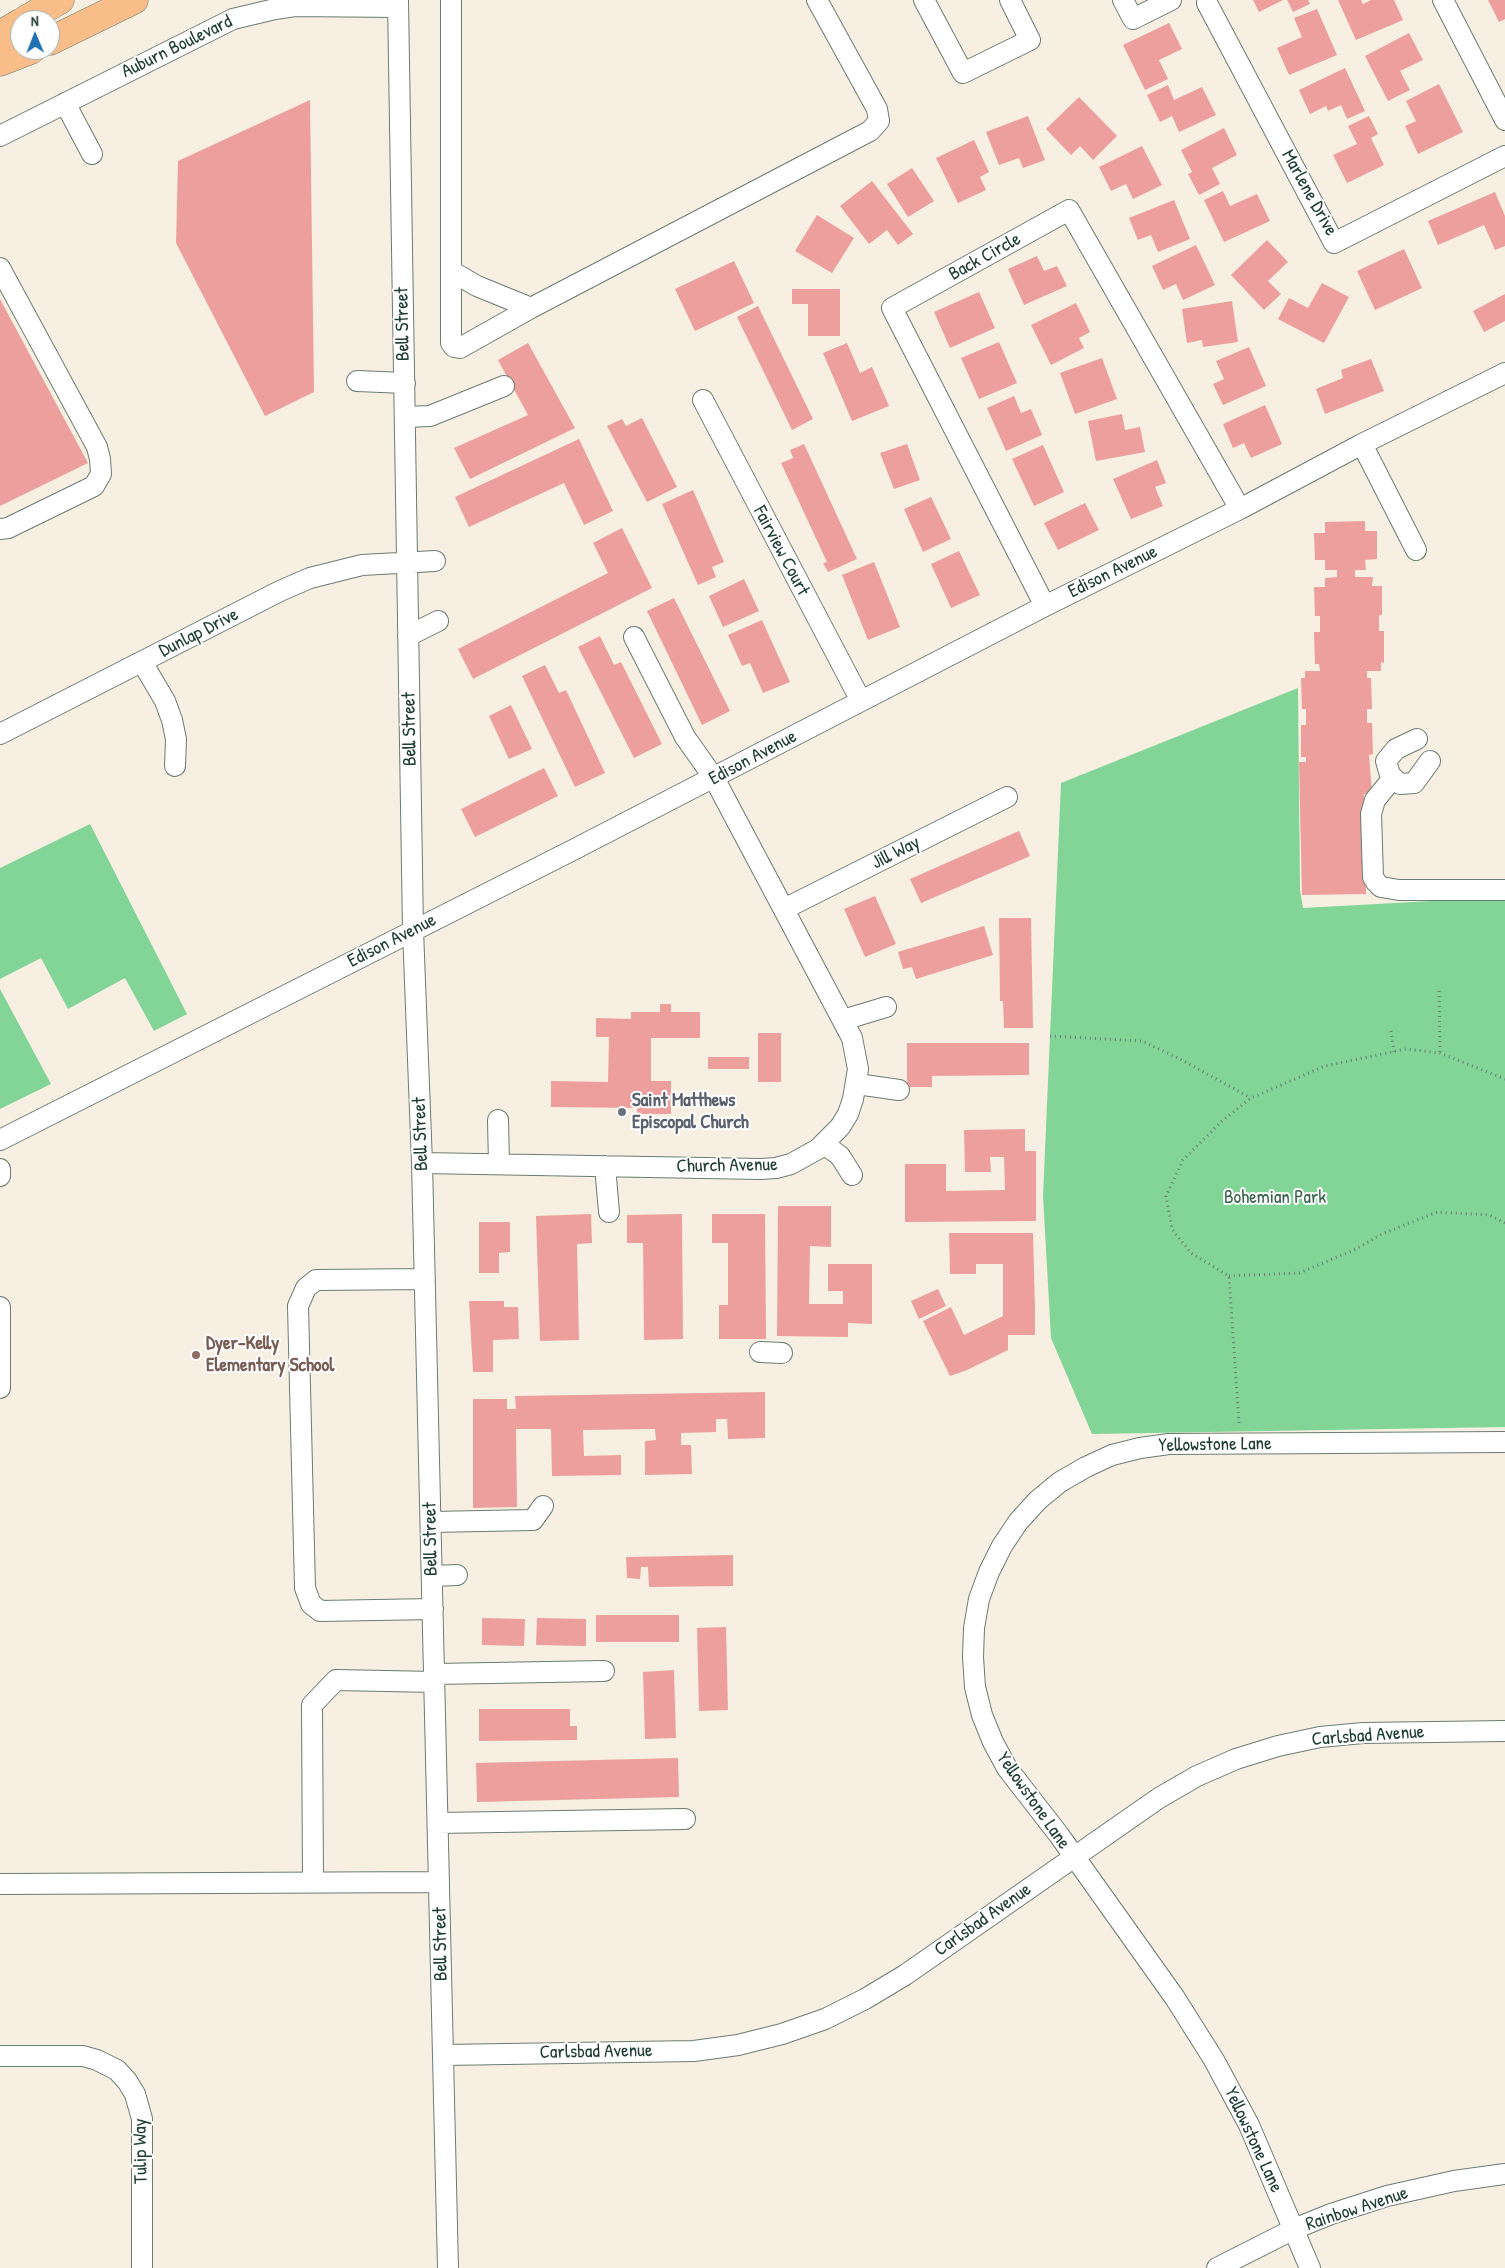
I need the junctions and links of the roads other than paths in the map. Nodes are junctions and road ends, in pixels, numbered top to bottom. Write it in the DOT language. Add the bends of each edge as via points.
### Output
graph roads {
  1 [pos="60,0"];
  2 [pos="134,0"];
  3 [pos="452,0"];
  4 [pos="817,0"];
  5 [pos="924,0"];
  6 [pos="1010,0"];
  7 [pos="1123,0"];
  8 [pos="1171,0"];
  9 [pos="1443,0"];
  10 [pos="398,3"];
  11 [pos="1207,3"];
  12 [pos="42,10"];
  13 [pos="60,36"];
  14 [pos="65,103"];
  15 [pos="1505,120"];
  16 [pos="0,136"];
  17 [pos="92,154"];
  18 [pos="1505,156"];
  19 [pos="0,268"];
  20 [pos="452,271"];
  21 [pos="531,308"];
  22 [pos="1505,373"];
  23 [pos="358,381"];
  24 [pos="404,383"];
  25 [pos="504,386"];
  26 [pos="703,400"];
  27 [pos="405,418"];
  28 [pos="1362,444"];
  29 [pos="1240,509"];
  30 [pos="0,530"];
  31 [pos="1416,550"];
  32 [pos="435,561"];
  33 [pos="407,562"];
  34 [pos="1045,606"];
  35 [pos="438,621"];
  36 [pos="408,636"];
  37 [pos="634,637"];
  38 [pos="142,662"];
  39 [pos="861,701"];
  40 [pos="0,734"];
  41 [pos="1417,739"];
  42 [pos="1430,762"];
  43 [pos="174,766"];
  44 [pos="714,778"];
  45 [pos="1393,778"];
  46 [pos="1008,797"];
  47 [pos="1505,890"];
  48 [pos="784,909"];
  49 [pos="413,930"];
  50 [pos="886,1007"];
  51 [pos="843,1020"];
  52 [pos="857,1084"];
  53 [pos="899,1090"];
  54 [pos="498,1120"];
  55 [pos="0,1140"];
  56 [pos="824,1144"];
  57 [pos="422,1163"];
  58 [pos="499,1164"];
  59 [pos="605,1166"];
  60 [pos="0,1169"];
  61 [pos="852,1175"];
  62 [pos="0,1176"];
  63 [pos="610,1212"];
  64 [pos="425,1279"];
  65 [pos="0,1307"];
  66 [pos="760,1352"];
  67 [pos="782,1353"];
  68 [pos="0,1388"];
  69 [pos="1505,1442"];
  70 [pos="543,1506"];
  71 [pos="431,1522"];
  72 [pos="457,1575"];
  73 [pos="432,1576"];
  74 [pos="433,1609"];
  75 [pos="604,1672"];
  76 [pos="434,1678"];
  77 [pos="1505,1731"];
  78 [pos="684,1819"];
  79 [pos="438,1823"];
  80 [pos="1073,1857"];
  81 [pos="313,1881"];
  82 [pos="439,1882"];
  83 [pos="0,1884"];
  84 [pos="444,2055"];
  85 [pos="0,2056"];
  86 [pos="1505,2174"];
  87 [pos="1294,2229"];
  88 [pos="142,2268"];
  89 [pos="448,2268"];
  90 [pos="1218,2268"];
  91 [pos="1310,2268"];
  1 -- 12 [label="highway"];
  2 -- 13 [label="highway"];
  3 -- 20 [label="street"];
  4 -- 21 [label="street" via="877,109 879,121 870,131"];
  5 -- 6 [label="street" via="963,73 1030,40"];
  7 -- 8 [label="street" via="1133,20"];
  9 -- 15 [label="street"];
  10 -- 14 [label="street, Auburn Boulevard" via="295,6 233,19"];
  10 -- 24 [label="street, Bell Street"];
  11 -- 18 [label="street, Marlene Drive" via="1334,243"];
  14 -- 16 [label="street, Auburn Boulevard"];
  14 -- 17 [label="street"];
  19 -- 30 [label="street" via="96,447 101,474 94,486"];
  20 -- 21 [label="street" via="477,286"];
  20 -- 21 [label="street" via="451,343 454,347 460,348"];
  22 -- 28 [label="street, Edison Avenue"];
  23 -- 24 [label="street"];
  24 -- 27 [label="street, Bell Street"];
  25 -- 27 [label="street" via="430,416"];
  26 -- 39 [label="street, Fairview Court"];
  27 -- 33 [label="street, Bell Street"];
  28 -- 29 [label="street, Edison Avenue"];
  28 -- 31 [label="street"];
  29 -- 34 [label="street, Edison Avenue"];
  29 -- 34 [label="street, Back Circle" via="1069,210 892,308"];
  32 -- 33 [label="street, Dunlap Drive"];
  33 -- 36 [label="street, Bell Street"];
  33 -- 38 [label="street, Dunlap Drive" via="362,564 310,578"];
  34 -- 39 [label="street, Edison Avenue"];
  35 -- 36 [label="street"];
  36 -- 49 [label="street, Bell Street"];
  37 -- 44 [label="street, Church Avenue" via="685,737"];
  38 -- 40 [label="street, Dunlap Drive"];
  38 -- 43 [label="street" via="165,701 172,720 176,739"];
  39 -- 44 [label="street, Edison Avenue"];
  41 -- 45 [label="street" via="1396,749 1386,760"];
  42 -- 45 [label="street" via="1414,783 1400,784"];
  44 -- 48 [label="street, Church Avenue"];
  44 -- 49 [label="street, Edison Avenue"];
  45 -- 47 [label="street" via="1375,800 1371,814 1373,877 1376,882 1381,887 1398,890"];
  46 -- 48 [label="street, Jill Way"];
  48 -- 51 [label="street, Church Avenue"];
  49 -- 55 [label="street, Edison Avenue"];
  49 -- 57 [label="street, Bell Street"];
  50 -- 51 [label="street"];
  51 -- 52 [label="street, Church Avenue" via="856,1053"];
  52 -- 53 [label="street"];
  52 -- 56 [label="street, Church Avenue" via="848,1114"];
  54 -- 58 [label="street"];
  56 -- 59 [label="street, Church Avenue" via="805,1157 776,1168 697,1177"];
  56 -- 61 [label="street" via="840,1156"];
  57 -- 58 [label="street, Church Avenue"];
  57 -- 64 [label="street, Bell Street"];
  58 -- 59 [label="street, Church Avenue"];
  59 -- 63 [label="street"];
  60 -- 62 [label="street"];
  64 -- 71 [label="street, Bell Street"];
  64 -- 74 [label="street" via="316,1280 306,1288 298,1306 305,1588 311,1604 320,1611"];
  65 -- 68 [label="street"];
  66 -- 67 [label="street"];
  69 -- 80 [label="street, Yellowstone Lane" via="1169,1444 1112,1455 1069,1477 1038,1500 1018,1522 989,1572 974,1628 974,1677 982,1715 1007,1768"];
  70 -- 71 [label="street" via="533,1520"];
  71 -- 73 [label="street, Bell Street"];
  72 -- 73 [label="street"];
  73 -- 74 [label="street, Bell Street"];
  74 -- 76 [label="street, Bell Street"];
  75 -- 76 [label="street"];
  76 -- 79 [label="street, Bell Street"];
  76 -- 81 [label="street" via="336,1680 312,1705"];
  77 -- 80 [label="street, Carlsbad Avenue" via="1363,1733 1320,1737 1278,1746 1197,1776"];
  78 -- 79 [label="street"];
  79 -- 82 [label="street, Bell Street"];
  80 -- 84 [label="street, Carlsbad Avenue" via="865,1999 825,2019 782,2034 694,2051"];
  80 -- 87 [label="street, Yellowstone Lane" via="1176,1998 1214,2060 1249,2125"];
  81 -- 82 [label="street"];
  81 -- 83 [label="street"];
  82 -- 84 [label="street, Bell Street"];
  84 -- 89 [label="street, Bell Street"];
  85 -- 88 [label="street, Tulip Way" via="83,2056 117,2070 127,2082 135,2094 142,2119"];
  86 -- 87 [label="street, Rainbow Avenue" via="1387,2196"];
  87 -- 90 [label="street, Rainbow Avenue"];
  87 -- 91 [label="street, Yellowstone Lane"];
}
